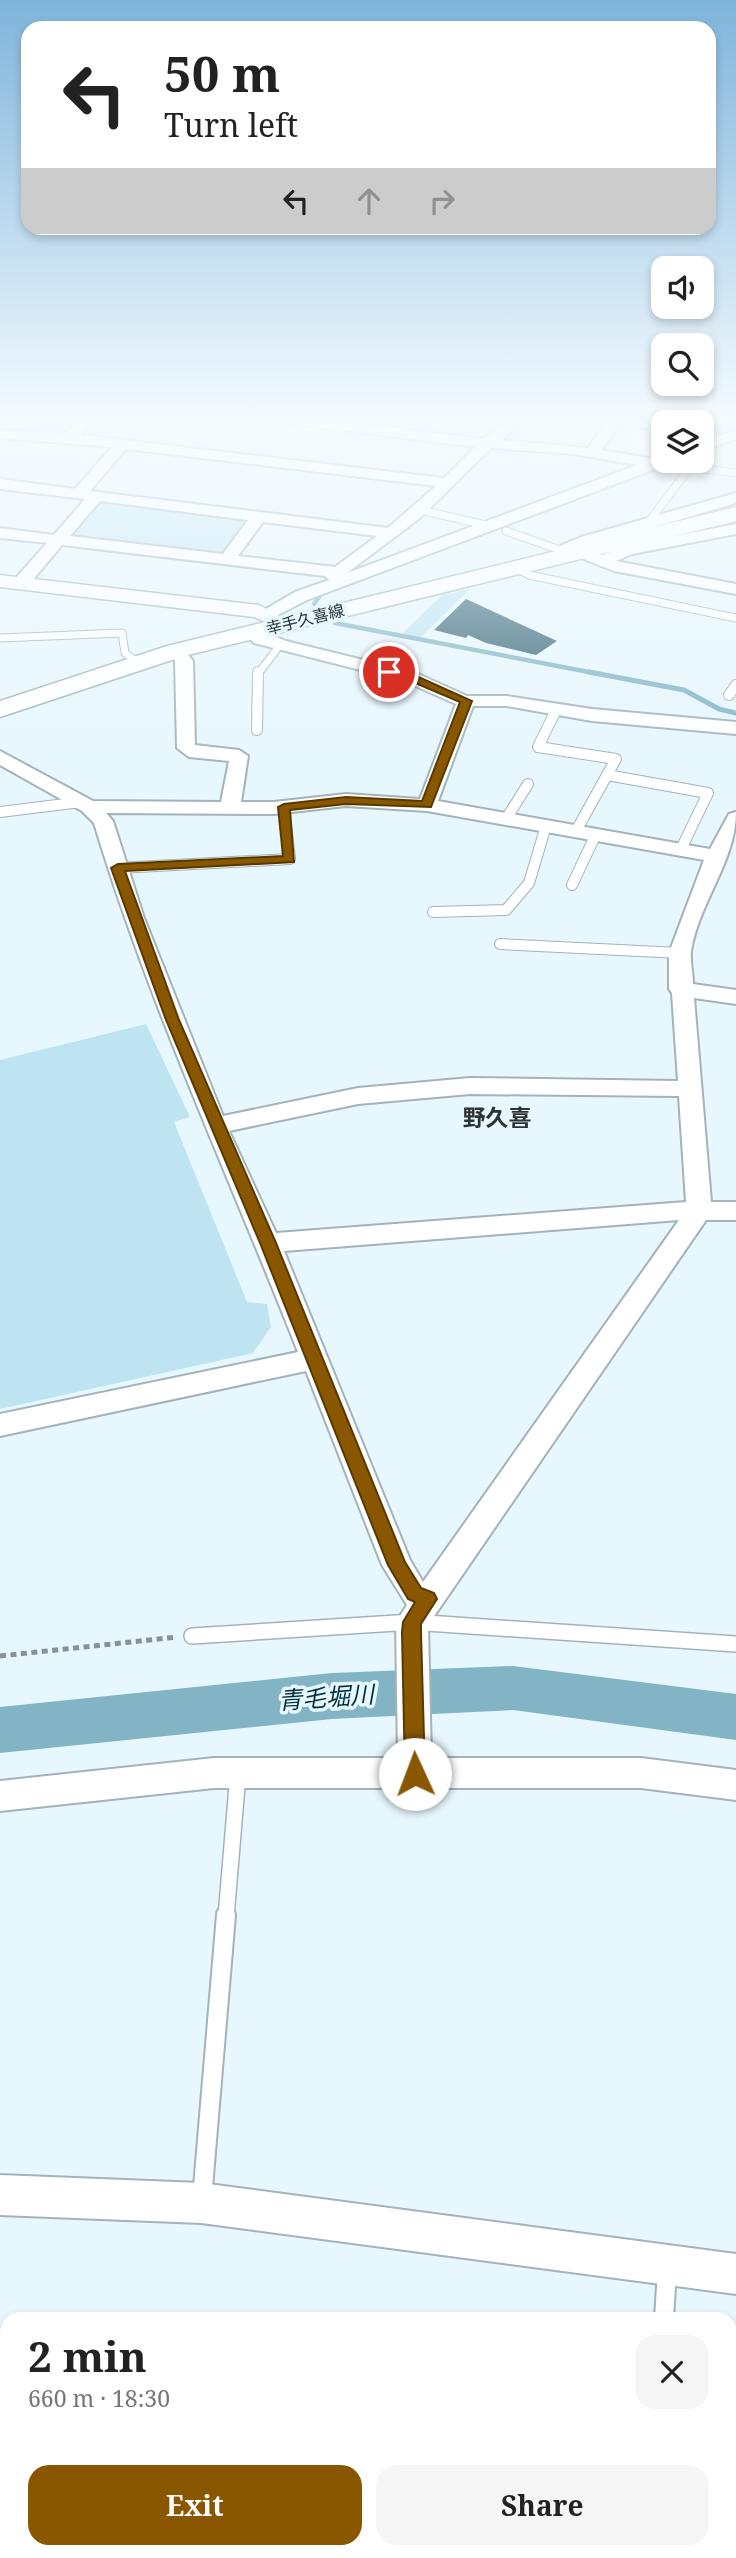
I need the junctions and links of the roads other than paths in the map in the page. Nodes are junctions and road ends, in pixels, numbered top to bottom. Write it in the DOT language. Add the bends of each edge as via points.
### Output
graph roads {
  1 [pos="3,533"];
  2 [pos="64,533"];
  3 [pos="246,533"];
  4 [pos="391,533"];
  5 [pos="484,533"];
  6 [pos="510,533"];
  7 [pos="611,533"];
  8 [pos="654,533"];
  9 [pos="714,533"];
  10 [pos="58,540"];
  11 [pos="567,554"];
  12 [pos="228,559"];
  13 [pos="603,560"];
  14 [pos="516,568"];
  15 [pos="333,579"];
  16 [pos="10,583"];
  17 [pos="736,589"];
  18 [pos="736,618"];
  19 [pos="278,627"];
  20 [pos="0,638"];
  21 [pos="176,651"];
  22 [pos="137,662"];
  23 [pos="736,685"];
  24 [pos="729,695"];
  25 [pos="466,701"];
  26 [pos="0,709"];
  27 [pos="556,710"];
  28 [pos="736,728"];
  29 [pos="257,730"];
  30 [pos="0,757"];
  31 [pos="607,775"];
  32 [pos="528,784"];
  33 [pos="85,804"];
  34 [pos="427,805"];
  35 [pos="284,807"];
  36 [pos="230,809"];
  37 [pos="0,812"];
  38 [pos="736,818"];
  39 [pos="506,819"];
  40 [pos="546,826"];
  41 [pos="576,831"];
  42 [pos="596,835"];
  43 [pos="681,849"];
  44 [pos="715,856"];
  45 [pos="118,868"];
  46 [pos="572,885"];
  47 [pos="433,912"];
  48 [pos="500,944"];
  49 [pos="680,953"];
  50 [pos="680,989"];
  51 [pos="736,998"];
  52 [pos="688,1089"];
  53 [pos="215,1126"];
  54 [pos="736,1211"];
  55 [pos="699,1212"];
  56 [pos="268,1243"];
  57 [pos="315,1359"];
  58 [pos="0,1425"];
  59 [pos="417,1618"];
  60 [pos="192,1636"];
  61 [pos="736,1644"];
  62 [pos="414,1766"];
  63 [pos="237,1773"];
  64 [pos="736,1785"];
  65 [pos="0,1796"];
  66 [pos="0,2195"];
  67 [pos="201,2203"];
  68 [pos="667,2264"];
  69 [pos="736,2274"];
  70 [pos="664,2312"];
  1 -- 10 [label="street"];
  2 -- 10 [label="street"];
  3 -- 12 [label="street"];
  4 -- 15 [label="street"];
  5 -- 15 [label="street"];
  6 -- 11 [label="lane"];
  7 -- 11 [label="street" via="587,540"];
  8 -- 11 [label="main road, 幸手久喜線"];
  9 -- 13 [label="street" via="628,550"];
  10 -- 12 [label="street"];
  10 -- 16 [label="street"];
  11 -- 13 [label="street"];
  11 -- 14 [label="main road, 幸手久喜線"];
  12 -- 15 [label="street"];
  13 -- 17 [label="street" via="614,566"];
  14 -- 18 [label="lane" via="529,575"];
  14 -- 19 [label="main road, 幸手久喜線"];
  15 -- 19 [label="street" via="285,602"];
  16 -- 19 [label="street"];
  19 -- 21 [label="main road, 幸手久喜線"];
  19 -- 25 [label="street"];
  19 -- 29 [label="lane" via="258,671"];
  20 -- 22 [label="lane" via="121,633 125,653"];
  21 -- 22 [label="main road, 幸手久喜線"];
  21 -- 36 [label="street" via="184,661 186,748 239,756"];
  22 -- 26 [label="main road, 幸手久喜線"];
  23 -- 24 [label="lane"];
  25 -- 27 [label="street" via="507,701"];
  25 -- 34 [label="street"];
  27 -- 28 [label="street"];
  27 -- 31 [label="lane" via="538,747 616,759"];
  30 -- 33 [label="street"];
  31 -- 41 [label="lane"];
  31 -- 43 [label="lane" via="708,793"];
  32 -- 39 [label="lane"];
  33 -- 36 [label="street"];
  33 -- 37 [label="lane"];
  33 -- 45 [label="street" via="103,821"];
  34 -- 35 [label="street" via="346,800"];
  34 -- 39 [label="street"];
  35 -- 36 [label="street"];
  35 -- 45 [label="lane" via="290,859"];
  38 -- 44 [label="street"];
  39 -- 40 [label="street"];
  40 -- 41 [label="street"];
  40 -- 47 [label="lane" via="529,883 506,910"];
  41 -- 42 [label="street"];
  42 -- 43 [label="street"];
  42 -- 46 [label="lane"];
  43 -- 44 [label="street"];
  44 -- 49 [label="street"];
  45 -- 53 [label="street"];
  48 -- 49 [label="lane"];
  49 -- 50 [label="street"];
  50 -- 51 [label="street"];
  50 -- 52 [label="street"];
  52 -- 53 [label="street" via="470,1086 358,1096"];
  52 -- 55 [label="street"];
  53 -- 56 [label="street"];
  54 -- 55 [label="street"];
  55 -- 56 [label="street"];
  55 -- 59 [label="street"];
  56 -- 57 [label="street"];
  57 -- 58 [label="street"];
  57 -- 59 [label="street" via="397,1565 414,1594"];
  59 -- 60 [label="lane"];
  59 -- 61 [label="lane"];
  59 -- 62 [label="street"];
  62 -- 63 [label="street"];
  62 -- 64 [label="street" via="641,1773"];
  63 -- 65 [label="street"];
  63 -- 67 [label="lane"];
  66 -- 67 [label="street"];
  67 -- 68 [label="street"];
  68 -- 69 [label="street"];
  68 -- 70 [label="lane"];
}
